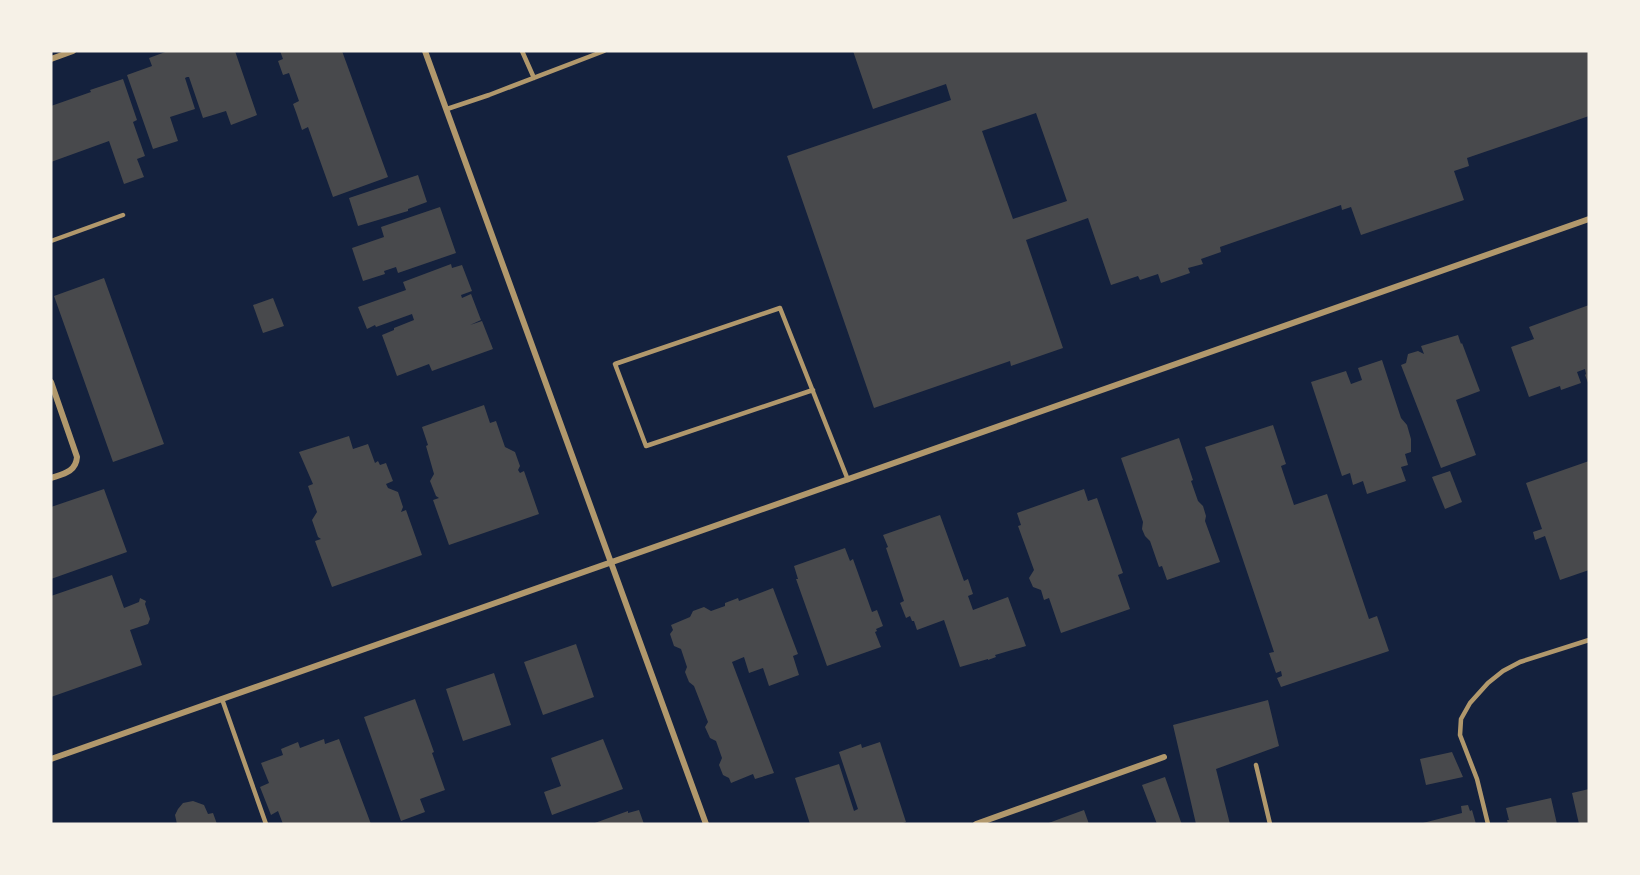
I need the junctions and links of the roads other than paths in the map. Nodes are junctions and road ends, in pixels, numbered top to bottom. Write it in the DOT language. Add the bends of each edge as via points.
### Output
graph roads {
  1 [pos="73,51"];
  2 [pos="425,51"];
  3 [pos="522,51"];
  4 [pos="604,51"];
  5 [pos="51,59"];
  6 [pos="534,78"];
  7 [pos="447,109"];
  8 [pos="123,215"];
  9 [pos="1589,219"];
  10 [pos="51,241"];
  11 [pos="51,382"];
  12 [pos="813,390"];
  13 [pos="51,478"];
  14 [pos="848,480"];
  15 [pos="611,562"];
  16 [pos="1589,640"];
  17 [pos="222,699"];
  18 [pos="1164,757"];
  19 [pos="51,759"];
  20 [pos="1256,765"];
  21 [pos="266,824"];
  22 [pos="706,824"];
  23 [pos="976,824"];
  24 [pos="1270,824"];
  25 [pos="1488,824"];
  1 -- 5 [label="street"];
  2 -- 7 [label="street"];
  3 -- 6 [label="lane"];
  4 -- 6 [label="lane"];
  6 -- 7 [label="lane"];
  7 -- 15 [label="street"];
  8 -- 10 [label="lane"];
  9 -- 14 [label="street"];
  11 -- 13 [label="street" via="77,457 77,464 69,472"];
  12 -- 12 [label="lane" via="780,308 615,364 646,446"];
  12 -- 14 [label="lane"];
  14 -- 15 [label="street"];
  15 -- 17 [label="street"];
  15 -- 22 [label="street"];
  16 -- 25 [label="lane" via="1503,671 1470,703 1461,719 1460,735 1477,778"];
  17 -- 19 [label="street"];
  17 -- 21 [label="lane"];
  18 -- 23 [label="street"];
  20 -- 24 [label="lane"];
}
